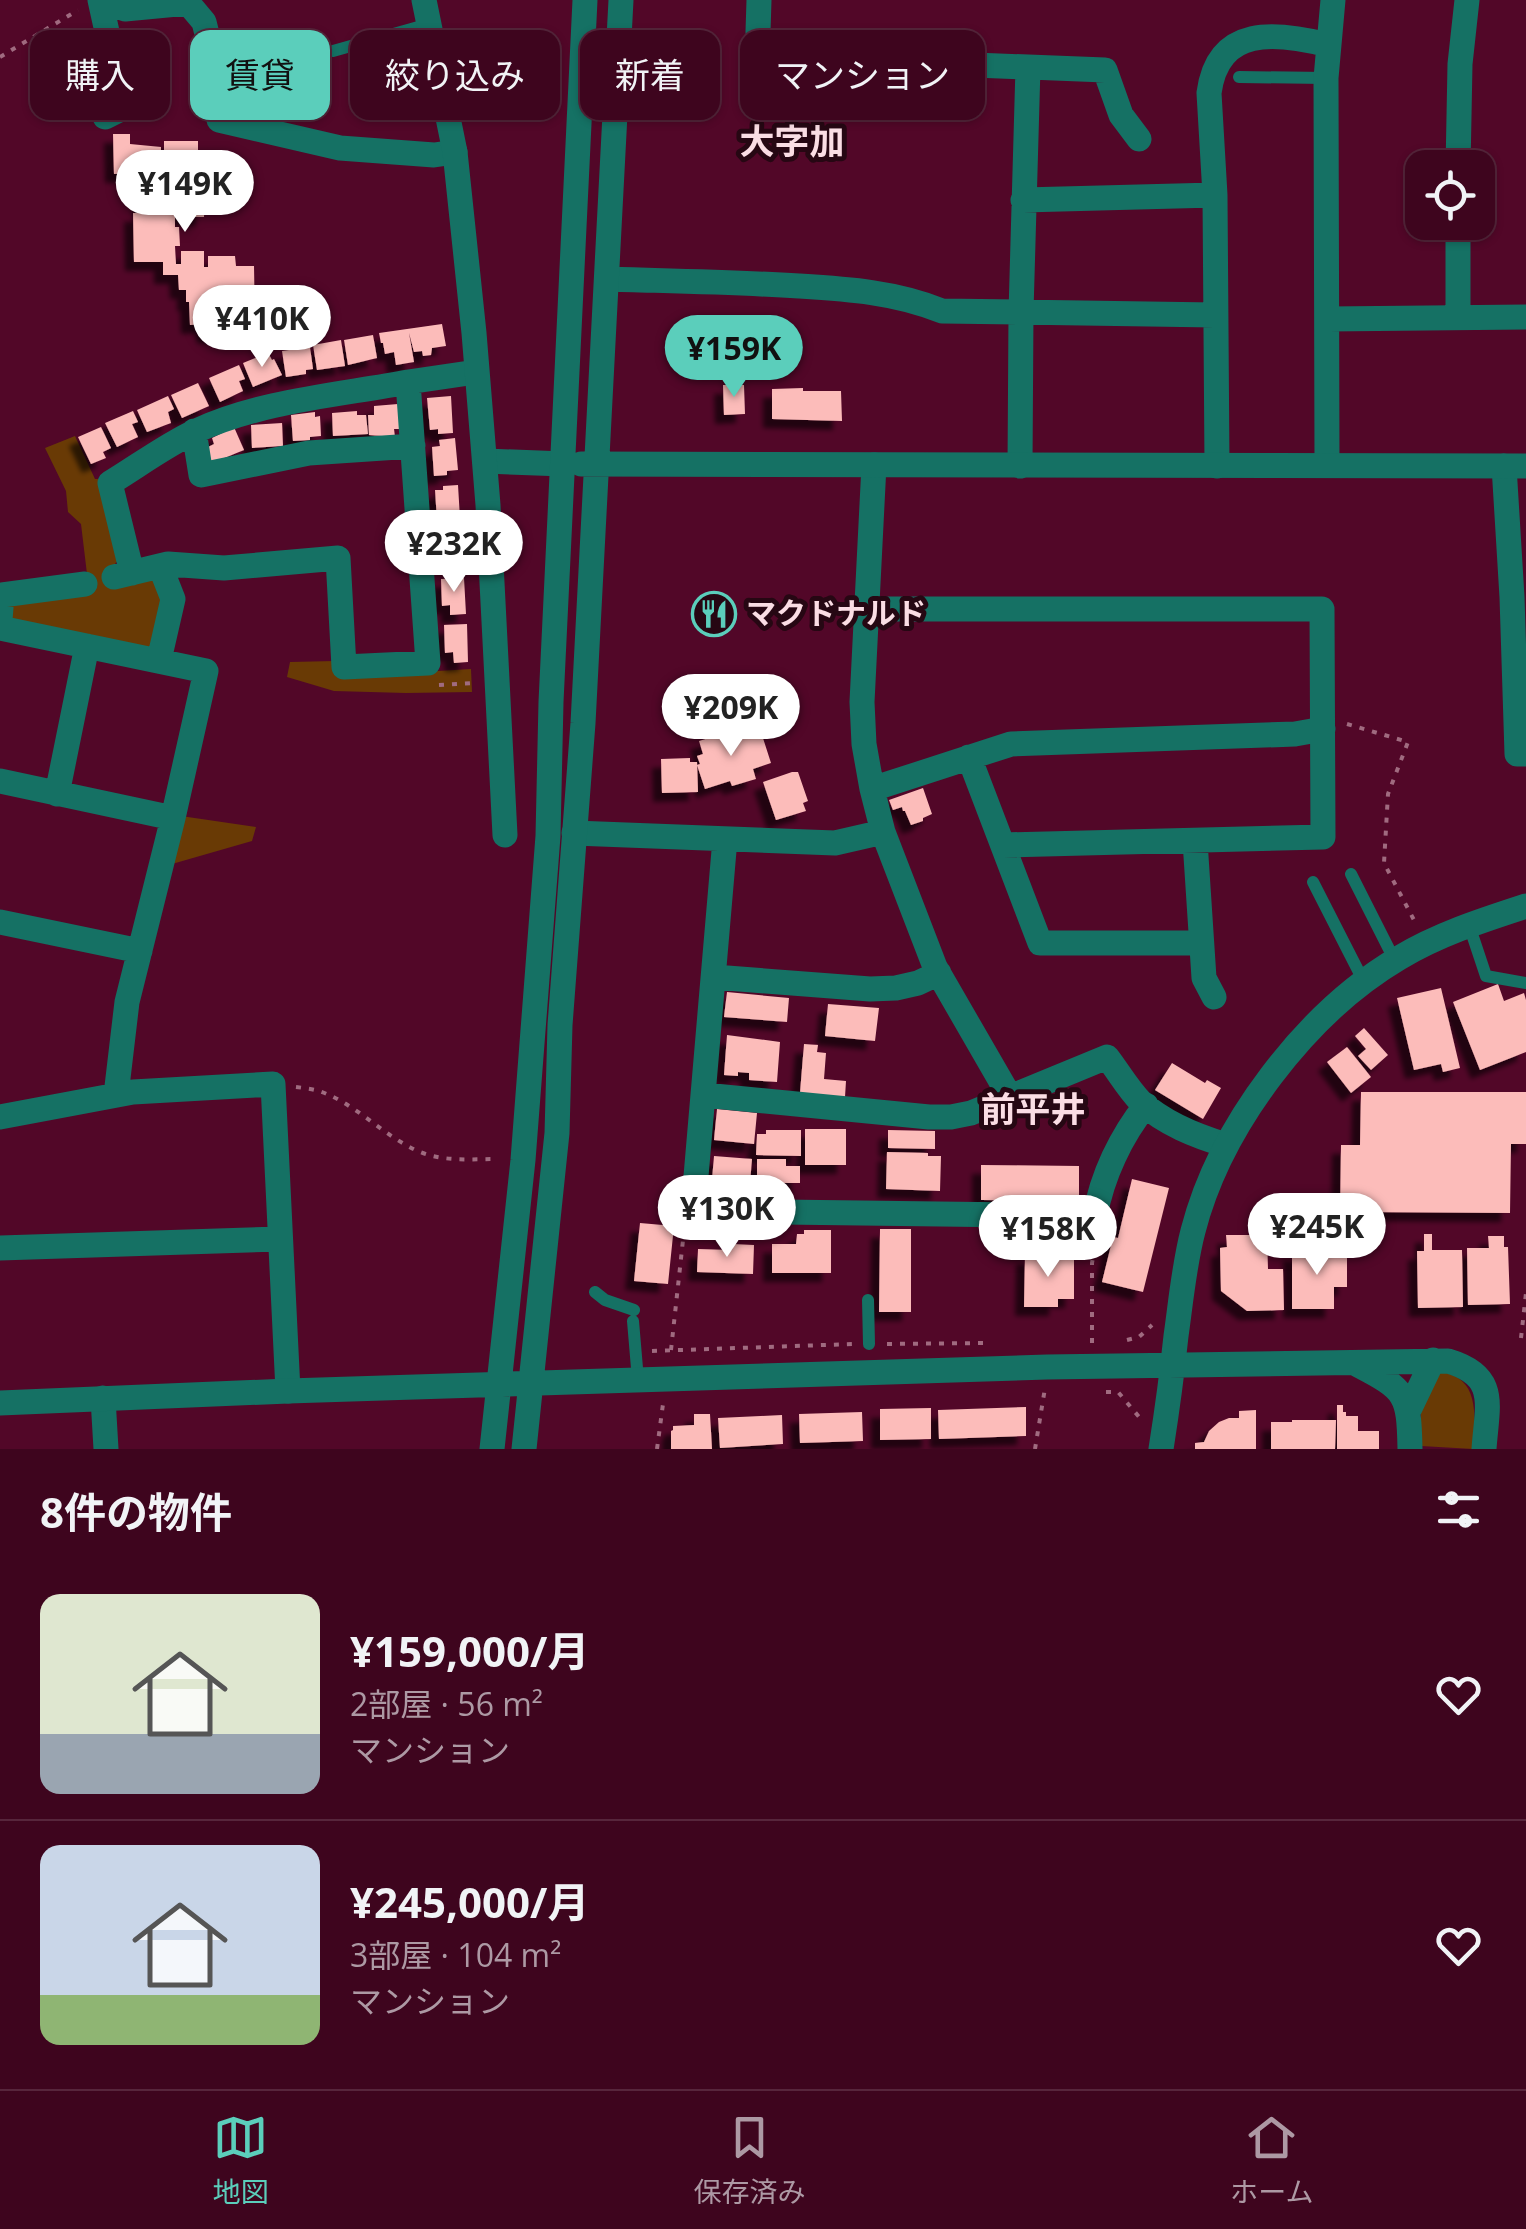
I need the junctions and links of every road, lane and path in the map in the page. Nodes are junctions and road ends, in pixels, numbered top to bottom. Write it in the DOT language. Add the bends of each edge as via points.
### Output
graph roads {
  1 [pos="585,0"];
  2 [pos="621,0"];
  3 [pos="760,0"];
  4 [pos="1332,0"];
  5 [pos="1467,0"];
  6 [pos="94,3"];
  7 [pos="427,12"];
  8 [pos="102,30"];
  9 [pos="758,30"];
  10 [pos="1328,46"];
  11 [pos="333,50"];
  12 [pos="0,57"];
  13 [pos="985,65"];
  14 [pos="1028,67"];
  15 [pos="1240,76"];
  16 [pos="1326,78"];
  17 [pos="1140,139"];
  18 [pos="1458,150"];
  19 [pos="455,152"];
  20 [pos="1215,196"];
  21 [pos="1023,200"];
  22 [pos="1458,240"];
  23 [pos="607,279"];
  24 [pos="1020,312"];
  25 [pos="1215,315"];
  26 [pos="1458,317"];
  27 [pos="1526,317"];
  28 [pos="1328,319"];
  29 [pos="476,372"];
  30 [pos="408,382"];
  31 [pos="194,432"];
  32 [pos="412,446"];
  33 [pos="485,461"];
  34 [pos="564,464"];
  35 [pos="1327,464"];
  36 [pos="597,465"];
  37 [pos="874,465"];
  38 [pos="1020,466"];
  39 [pos="1216,466"];
  40 [pos="1515,466"];
  41 [pos="160,566"];
  42 [pos="85,584"];
  43 [pos="1519,597"];
  44 [pos="866,609"];
  45 [pos="0,620"];
  46 [pos="0,628"];
  47 [pos="87,646"];
  48 [pos="159,660"];
  49 [pos="1322,729"];
  50 [pos="1526,754"];
  51 [pos="969,757"];
  52 [pos="0,781"];
  53 [pos="872,789"];
  54 [pos="57,794"];
  55 [pos="173,818"];
  56 [pos="882,832"];
  57 [pos="574,833"];
  58 [pos="505,835"];
  59 [pos="725,839"];
  60 [pos="1195,840"];
  61 [pos="1003,845"];
  62 [pos="1350,874"];
  63 [pos="1313,882"];
  64 [pos="1526,906"];
  65 [pos="0,922"];
  66 [pos="1468,925"];
  67 [pos="1419,929"];
  68 [pos="1201,943"];
  69 [pos="140,951"];
  70 [pos="1395,961"];
  71 [pos="938,973"];
  72 [pos="714,977"];
  73 [pos="1364,982"];
  74 [pos="1526,983"];
  75 [pos="1214,997"];
  76 [pos="272,1084"];
  77 [pos="116,1095"];
  78 [pos="704,1095"];
  79 [pos="1010,1098"];
  80 [pos="1146,1105"];
  81 [pos="0,1117"];
  82 [pos="1226,1144"];
  83 [pos="523,1160"];
  84 [pos="693,1211"];
  85 [pos="1095,1216"];
  86 [pos="280,1239"];
  87 [pos="0,1248"];
  88 [pos="594,1292"];
  89 [pos="1526,1293"];
  90 [pos="868,1300"];
  91 [pos="1155,1322"];
  92 [pos="1521,1338"];
  93 [pos="1119,1342"];
  94 [pos="999,1343"];
  95 [pos="1106,1343"];
  96 [pos="869,1344"];
  97 [pos="671,1350"];
  98 [pos="636,1351"];
  99 [pos="1433,1360"];
  100 [pos="1354,1363"];
  101 [pos="1173,1366"];
  102 [pos="638,1380"];
  103 [pos="532,1383"];
  104 [pos="499,1384"];
  105 [pos="1045,1388"];
  106 [pos="288,1391"];
  107 [pos="104,1398"];
  108 [pos="664,1399"];
  109 [pos="0,1403"];
  110 [pos="1409,1410"];
  111 [pos="106,1449"];
  112 [pos="492,1449"];
  113 [pos="524,1449"];
  114 [pos="658,1449"];
  115 [pos="1035,1449"];
  116 [pos="1161,1449"];
  117 [pos="1410,1449"];
  118 [pos="1484,1449"];
  1 -- 34 [label="street"];
  2 -- 23 [label="street"];
  3 -- 9 [label="street"];
  4 -- 10 [label="street"];
  5 -- 18 [label="street"];
  6 -- 8 [label="street"];
  6 -- 12 [label="path"];
  6 -- 19 [label="street" via="126,9 188,4 204,22 219,120 340,148"];
  7 -- 11 [label="lane"];
  7 -- 19 [label="street"];
  10 -- 16 [label="street"];
  10 -- 20 [label="street" via="1272,37 1230,46 1209,93"];
  13 -- 14 [label="street"];
  14 -- 17 [label="street" via="1106,70 1121,115"];
  14 -- 21 [label="street"];
  15 -- 16 [label="lane"];
  16 -- 28 [label="street"];
  19 -- 29 [label="street"];
  20 -- 21 [label="street"];
  20 -- 25 [label="street"];
  21 -- 24 [label="street"];
  22 -- 26 [label="street"];
  23 -- 24 [label="street" via="866,291 942,311"];
  23 -- 36 [label="street"];
  24 -- 25 [label="street"];
  24 -- 38 [label="street"];
  25 -- 39 [label="street"];
  26 -- 27 [label="street"];
  26 -- 28 [label="street"];
  28 -- 35 [label="street"];
  29 -- 30 [label="street"];
  29 -- 33 [label="street"];
  30 -- 31 [label="street" via="261,408"];
  30 -- 32 [label="street"];
  31 -- 32 [label="street" via="201,475 309,453"];
  31 -- 41 [label="street" via="110,484 123,575"];
  32 -- 41 [label="street" via="428,663 344,667 338,558"];
  33 -- 34 [label="street"];
  33 -- 58 [label="street"];
  34 -- 36 [label="street"];
  34 -- 83 [label="street" via="548,836"];
  35 -- 39 [label="street"];
  35 -- 40 [label="street"];
  36 -- 37 [label="street"];
  36 -- 57 [label="street"];
  37 -- 38 [label="street"];
  37 -- 44 [label="street"];
  38 -- 39 [label="street"];
  40 -- 43 [label="street"];
  41 -- 48 [label="street" via="172,599"];
  42 -- 45 [label="street" via="2,595"];
  43 -- 50 [label="street" via="1517,754"];
  44 -- 49 [label="street" via="1322,609"];
  44 -- 53 [label="street" via="862,702"];
  46 -- 47 [label="street"];
  47 -- 48 [label="street"];
  47 -- 54 [label="street"];
  48 -- 55 [label="street" via="206,671"];
  49 -- 51 [label="street" via="1011,744"];
  49 -- 60 [label="street" via="1322,836"];
  49 -- 67 [label="path" via="1344,724 1408,742 1388,794 1384,862"];
  51 -- 53 [label="street"];
  51 -- 61 [label="street"];
  52 -- 54 [label="street"];
  53 -- 56 [label="street"];
  54 -- 55 [label="street"];
  55 -- 69 [label="street"];
  56 -- 59 [label="street" via="835,843"];
  56 -- 71 [label="street"];
  57 -- 59 [label="street"];
  57 -- 103 [label="street" via="557,1132"];
  59 -- 72 [label="street"];
  60 -- 61 [label="street"];
  60 -- 68 [label="street"];
  61 -- 68 [label="street" via="1040,943"];
  62 -- 70 [label="lane"];
  63 -- 73 [label="lane"];
  64 -- 66 [label="street"];
  65 -- 69 [label="street"];
  66 -- 70 [label="street"];
  66 -- 74 [label="lane" via="1486,976"];
  68 -- 75 [label="street" via="1204,978"];
  69 -- 77 [label="street"];
  70 -- 73 [label="street"];
  71 -- 72 [label="street" via="870,989"];
  71 -- 79 [label="street"];
  72 -- 78 [label="street"];
  73 -- 82 [label="street" via="1324,1016 1263,1086"];
  76 -- 77 [label="street"];
  76 -- 83 [label="path" via="319,1091 420,1152 445,1159"];
  76 -- 86 [label="street"];
  77 -- 81 [label="street"];
  78 -- 79 [label="street" via="930,1117 971,1113"];
  78 -- 84 [label="street"];
  79 -- 80 [label="street" via="1107,1057"];
  80 -- 82 [label="street" via="1175,1126"];
  80 -- 85 [label="street" via="1118,1149"];
  82 -- 101 [label="street" via="1193,1230"];
  83 -- 104 [label="street"];
  84 -- 85 [label="street"];
  84 -- 97 [label="path" via="685,1223"];
  85 -- 95 [label="path" via="1092,1343"];
  86 -- 87 [label="street"];
  86 -- 106 [label="street"];
  88 -- 98 [label="lane" via="634,1315"];
  89 -- 92 [label="path"];
  90 -- 96 [label="lane"];
  91 -- 93 [label="path" via="1139,1338"];
  94 -- 96 [label="path"];
  96 -- 97 [label="path"];
  97 -- 98 [label="path"];
  98 -- 102 [label="lane"];
  99 -- 100 [label="street"];
  99 -- 110 [label="street"];
  99 -- 118 [label="street" via="1470,1369 1483,1383"];
  100 -- 101 [label="street"];
  100 -- 110 [label="street" via="1398,1389"];
  101 -- 102 [label="street"];
  101 -- 116 [label="street"];
  102 -- 103 [label="street"];
  103 -- 104 [label="street"];
  103 -- 113 [label="street"];
  104 -- 106 [label="street"];
  104 -- 112 [label="street"];
  105 -- 115 [label="path"];
  106 -- 107 [label="street"];
  107 -- 109 [label="street"];
  107 -- 111 [label="street"];
  108 -- 114 [label="path"];
  110 -- 117 [label="street"];
}
